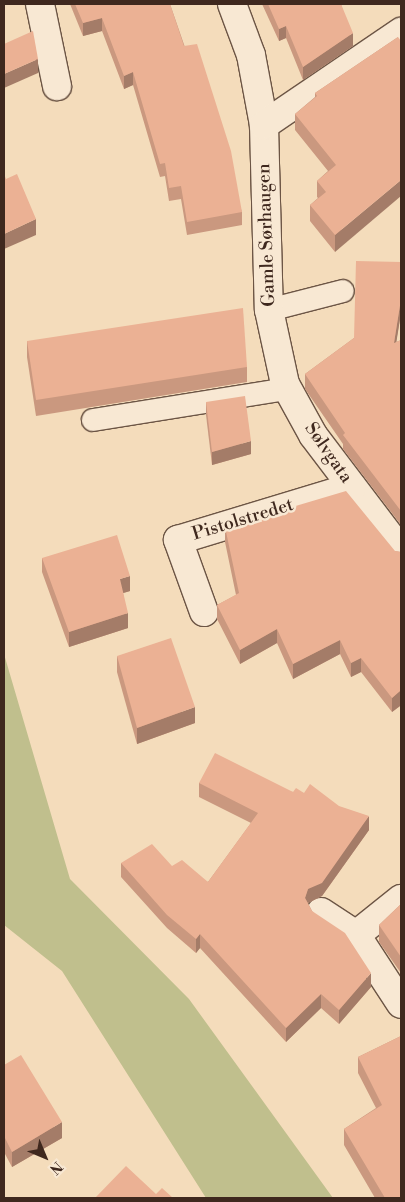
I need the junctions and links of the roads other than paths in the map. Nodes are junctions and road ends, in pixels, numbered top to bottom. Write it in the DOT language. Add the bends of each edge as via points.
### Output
graph roads {
  1 [pos="40,4"];
  2 [pos="232,4"];
  3 [pos="401,32"];
  4 [pos="57,86"];
  5 [pos="264,125"];
  6 [pos="343,291"];
  7 [pos="269,310"];
  8 [pos="275,345"];
  9 [pos="287,388"];
  10 [pos="93,420"];
  11 [pos="352,486"];
  12 [pos="401,551"];
  13 [pos="204,612"];
  14 [pos="401,899"];
  15 [pos="321,912"];
  16 [pos="356,935"];
  17 [pos="401,1004"];
  1 -- 4 [label="street"];
  2 -- 5 [label="street, Gamle Sørhaugen" via="251,55"];
  3 -- 5 [label="street"];
  5 -- 7 [label="street, Gamle Sørhaugen"];
  6 -- 7 [label="lane"];
  7 -- 8 [label="street, Gamle Sørhaugen"];
  8 -- 9 [label="street, Sølvgata"];
  9 -- 10 [label="lane"];
  9 -- 11 [label="street, Sølvgata" via="314,435"];
  11 -- 12 [label="street, Sølvgata"];
  11 -- 13 [label="street, Pistolstredet" via="178,540"];
  14 -- 16 [label="street"];
  15 -- 16 [label="street"];
  16 -- 17 [label="street"];
}
